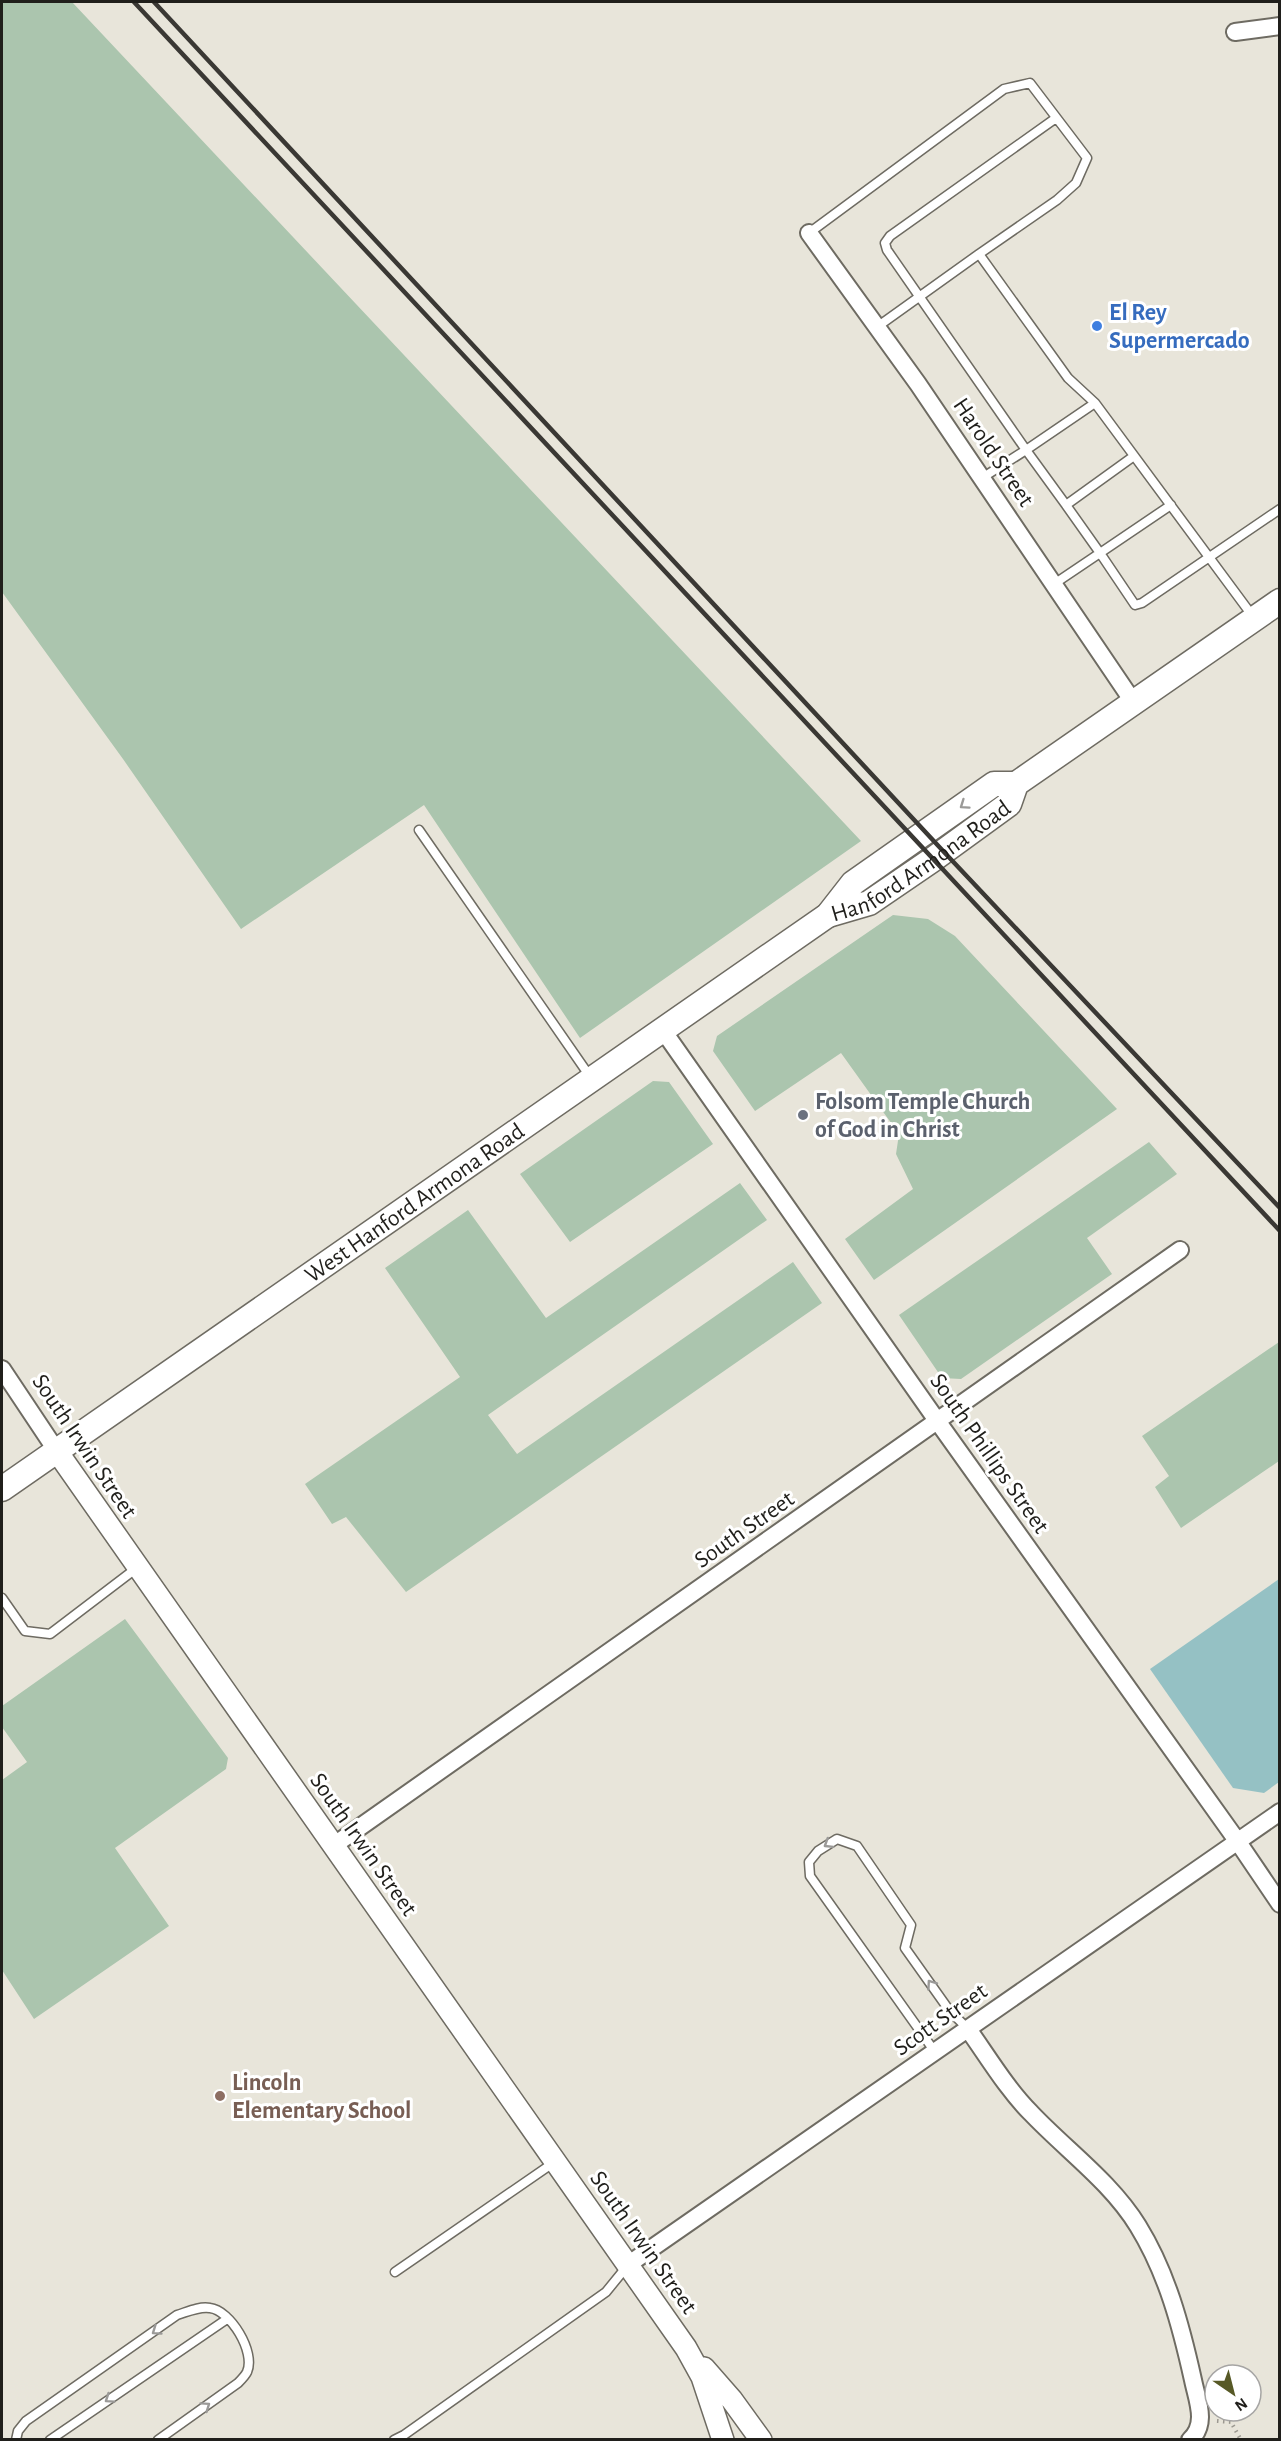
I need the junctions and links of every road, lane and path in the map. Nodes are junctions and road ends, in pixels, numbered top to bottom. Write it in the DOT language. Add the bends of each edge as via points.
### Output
graph roads {
  1 [pos="1280,26"];
  2 [pos="1235,32"];
  3 [pos="1056,118"];
  4 [pos="809,233"];
  5 [pos="979,254"];
  6 [pos="919,296"];
  7 [pos="877,327"];
  8 [pos="1095,403"];
  9 [pos="1026,450"];
  10 [pos="1134,456"];
  11 [pos="982,478"];
  12 [pos="1066,505"];
  13 [pos="1171,505"];
  14 [pos="1280,509"];
  15 [pos="1100,553"];
  16 [pos="1209,557"];
  17 [pos="1054,584"];
  18 [pos="1280,601"];
  19 [pos="1255,618"];
  20 [pos="1134,703"];
  21 [pos="419,830"];
  22 [pos="828,915"];
  23 [pos="662,1029"];
  24 [pos="591,1078"];
  25 [pos="1180,1250"];
  26 [pos="2,1369"];
  27 [pos="938,1422"];
  28 [pos="56,1450"];
  29 [pos="2,1489"];
  30 [pos="138,1567"];
  31 [pos="2,1598"];
  32 [pos="1280,1812"];
  33 [pos="1238,1842"];
  34 [pos="333,1846"];
  35 [pos="1280,1904"];
  36 [pos="968,2029"];
  37 [pos="935,2052"];
  38 [pos="556,2161"];
  39 [pos="628,2264"];
  40 [pos="395,2272"];
  41 [pos="227,2319"];
  42 [pos="686,2348"];
  43 [pos="1201,2420"];
  44 [pos="16,2439"];
  45 [pos="50,2439"];
  46 [pos="158,2439"];
  47 [pos="394,2439"];
  48 [pos="723,2439"];
  49 [pos="761,2439"];
  50 [pos="1190,2439"];
  51 [pos="1241,2439"];
  1 -- 2 [label="street"];
  3 -- 4 [label="lane" via="1030,83 1004,89"];
  3 -- 5 [label="lane" via="1087,158 1076,183"];
  3 -- 6 [label="lane" via="890,236 885,243 887,250"];
  4 -- 7 [label="street, Harold Street"];
  5 -- 6 [label="lane"];
  5 -- 8 [label="lane" via="1068,378"];
  6 -- 7 [label="lane"];
  6 -- 9 [label="lane"];
  7 -- 11 [label="street, Harold Street"];
  8 -- 9 [label="lane"];
  8 -- 10 [label="lane"];
  9 -- 11 [label="lane"];
  9 -- 12 [label="lane"];
  10 -- 12 [label="lane"];
  10 -- 13 [label="lane"];
  11 -- 17 [label="street, Harold Street"];
  12 -- 15 [label="lane"];
  13 -- 15 [label="lane"];
  13 -- 16 [label="lane"];
  14 -- 16 [label="lane"];
  15 -- 16 [label="lane" via="1135,605"];
  15 -- 17 [label="lane"];
  16 -- 19 [label="lane"];
  17 -- 20 [label="street, Harold Street"];
  18 -- 19 [label="main road, Hanford Armona Road"];
  19 -- 20 [label="main road, Hanford Armona Road"];
  20 -- 22 [label="main road, Hanford Armona Road" via="1016,784 1009,804 932,860 869,903"];
  21 -- 24 [label="lane"];
  22 -- 23 [label="main road, West Hanford Armona Road"];
  23 -- 24 [label="main road, West Hanford Armona Road"];
  23 -- 27 [label="street, South Phillips Street"];
  24 -- 28 [label="main road, West Hanford Armona Road"];
  25 -- 27 [label="street, South Street"];
  26 -- 28 [label="street, South Irwin Street"];
  27 -- 33 [label="street, South Phillips Street"];
  27 -- 34 [label="street, South Street"];
  28 -- 29 [label="main road, West Hanford Armona Road"];
  28 -- 30 [label="street, South Irwin Street"];
  30 -- 31 [label="lane" via="50,1634 25,1631"];
  30 -- 34 [label="street, South Irwin Street"];
  32 -- 33 [label="street, Scott Street"];
  33 -- 35 [label="street, South Phillips Street"];
  33 -- 36 [label="street, Scott Street"];
  34 -- 38 [label="street, South Irwin Street"];
  36 -- 37 [label="street, Scott Street"];
  36 -- 37 [label="lane, one-way" via="949,2010 905,1948 911,1925 857,1846 837,1839 818,1851 809,1862 810,1876"];
  36 -- 43 [label="street" via="1029,2112 1108,2189 1138,2225 1159,2265 1182,2332"];
  37 -- 39 [label="street, Scott Street"];
  38 -- 39 [label="street, South Irwin Street"];
  38 -- 40 [label="lane"];
  39 -- 42 [label="street, South Irwin Street"];
  39 -- 47 [label="lane" via="606,2292"];
  41 -- 44 [label="lane, one-way" via="222,2312 209,2307 177,2316 26,2421"];
  41 -- 45 [label="lane, one-way"];
  46 -- 41 [label="lane, one-way" via="247,2373 247,2347"];
  42 -- 48 [label="street" via="702,2377"];
  42 -- 49 [label="street"];
  43 -- 50 [label="street"];
  43 -- 51 [label="path" via="1231,2422"];
}
